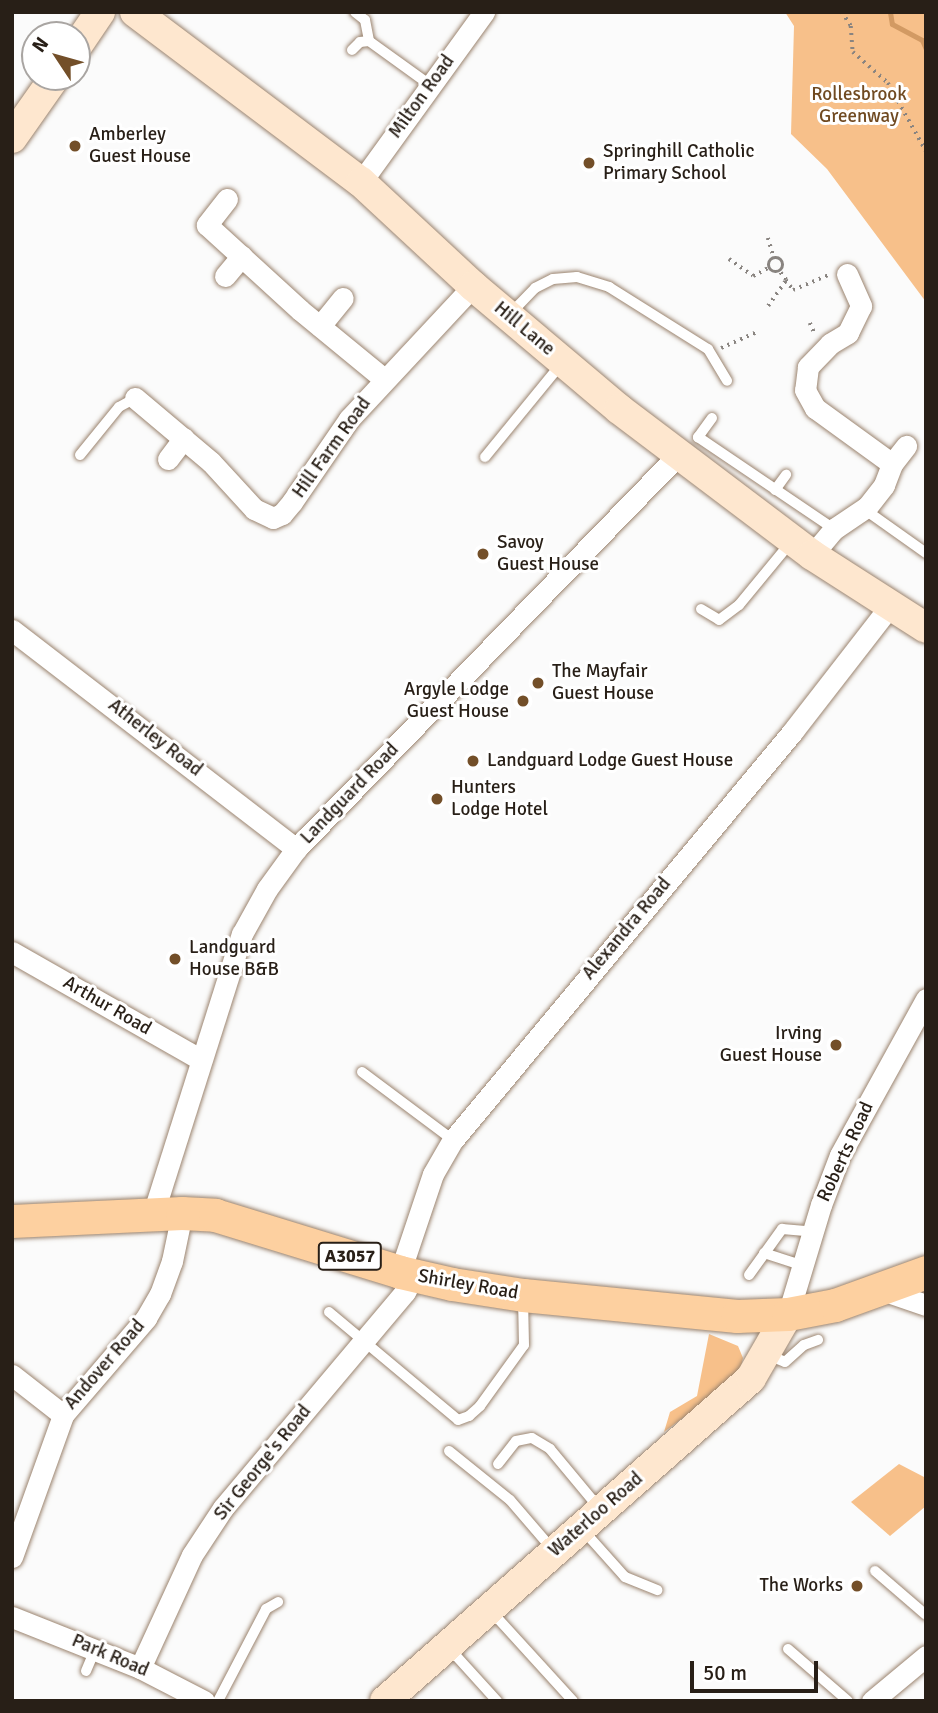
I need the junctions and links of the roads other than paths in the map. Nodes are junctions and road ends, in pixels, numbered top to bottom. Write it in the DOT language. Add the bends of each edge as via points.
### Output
graph roads {
  1 [pos="135,12"];
  2 [pos="355,12"];
  3 [pos="484,12"];
  4 [pos="369,41"];
  5 [pos="352,50"];
  6 [pos="430,85"];
  7 [pos="45,91"];
  8 [pos="12,138"];
  9 [pos="361,182"];
  10 [pos="227,199"];
  11 [pos="242,256"];
  12 [pos="847,274"];
  13 [pos="225,276"];
  14 [pos="474,286"];
  15 [pos="343,298"];
  16 [pos="508,316"];
  17 [pos="320,326"];
  18 [pos="562,362"];
  19 [pos="384,379"];
  20 [pos="727,381"];
  21 [pos="135,398"];
  22 [pos="712,418"];
  23 [pos="184,438"];
  24 [pos="906,446"];
  25 [pos="80,455"];
  26 [pos="678,455"];
  27 [pos="485,457"];
  28 [pos="168,459"];
  29 [pos="892,464"];
  30 [pos="786,475"];
  31 [pos="775,490"];
  32 [pos="864,509"];
  33 [pos="834,529"];
  34 [pos="802,547"];
  35 [pos="926,553"];
  36 [pos="890,606"];
  37 [pos="701,609"];
  38 [pos="926,628"];
  39 [pos="12,630"];
  40 [pos="296,849"];
  41 [pos="12,952"];
  42 [pos="926,999"];
  43 [pos="201,1060"];
  44 [pos="362,1072"];
  45 [pos="453,1140"];
  46 [pos="167,1213"];
  47 [pos="12,1221"];
  48 [pos="814,1232"];
  49 [pos="764,1253"];
  50 [pos="804,1266"];
  51 [pos="926,1272"];
  52 [pos="406,1274"];
  53 [pos="749,1275"];
  54 [pos="882,1290"];
  55 [pos="523,1295"];
  56 [pos="926,1304"];
  57 [pos="329,1312"];
  58 [pos="788,1314"];
  59 [pos="818,1340"];
  60 [pos="365,1341"];
  61 [pos="765,1354"];
  62 [pos="12,1375"];
  63 [pos="63,1415"];
  64 [pos="449,1451"];
  65 [pos="498,1464"];
  66 [pos="591,1519"];
  67 [pos="555,1552"];
  68 [pos="12,1557"];
  69 [pos="875,1571"];
  70 [pos="657,1590"];
  71 [pos="278,1602"];
  72 [pos="489,1609"];
  73 [pos="926,1615"];
  74 [pos="12,1617"];
  75 [pos="447,1646"];
  76 [pos="788,1649"];
  77 [pos="95,1650"];
  78 [pos="926,1656"];
  79 [pos="140,1668"];
  80 [pos="86,1671"];
  81 [pos="204,1701"];
  82 [pos="218,1701"];
  83 [pos="385,1701"];
  84 [pos="497,1701"];
  85 [pos="573,1701"];
  86 [pos="848,1701"];
  87 [pos="872,1701"];
  1 -- 9 [label="street, Hill Lane"];
  2 -- 4 [label="lane" via="365,20"];
  3 -- 6 [label="street, Milton Road"];
  4 -- 5 [label="lane" via="360,41"];
  4 -- 6 [label="lane"];
  6 -- 9 [label="street, Milton Road"];
  7 -- 8 [label="street"];
  9 -- 14 [label="street, Hill Lane"];
  10 -- 11 [label="street, Hill Farm Road" via="208,225"];
  11 -- 13 [label="street"];
  11 -- 17 [label="street, Hill Farm Road"];
  12 -- 29 [label="street" via="861,306 848,333 808,367 805,390 816,408"];
  14 -- 16 [label="street, Hill Lane"];
  14 -- 19 [label="street, Hill Farm Road"];
  15 -- 17 [label="street"];
  16 -- 18 [label="street, Hill Lane"];
  16 -- 20 [label="lane" via="536,288 553,279 577,277 609,287 710,352"];
  17 -- 19 [label="street, Hill Farm Road"];
  18 -- 26 [label="street, Hill Lane"];
  18 -- 27 [label="lane"];
  19 -- 23 [label="street, Hill Farm Road" via="349,419 292,502 273,517 254,509"];
  21 -- 23 [label="street, Hill Farm Road"];
  21 -- 25 [label="lane" via="119,407"];
  22 -- 31 [label="lane" via="698,437"];
  23 -- 28 [label="street"];
  24 -- 29 [label="street"];
  26 -- 34 [label="street, Hill Lane"];
  26 -- 40 [label="street, Landguard Road"];
  29 -- 32 [label="street" via="884,485"];
  30 -- 31 [label="lane"];
  31 -- 33 [label="lane"];
  32 -- 33 [label="street"];
  32 -- 35 [label="lane"];
  33 -- 34 [label="street"];
  34 -- 36 [label="street, Hill Lane"];
  34 -- 37 [label="lane" via="719,621"];
  36 -- 38 [label="street, Hill Lane"];
  36 -- 45 [label="street, Alexandra Road" via="793,731"];
  39 -- 40 [label="street, Atherley Road"];
  40 -- 43 [label="street, Landguard Road" via="242,934"];
  41 -- 43 [label="street, Arthur Road"];
  42 -- 48 [label="street, Roberts Road" via="840,1155"];
  43 -- 46 [label="street, Landguard Road"];
  44 -- 45 [label="lane"];
  45 -- 52 [label="street, Alexandra Road" via="433,1174"];
  46 -- 47 [label="main road, Shirley Road / A3057"];
  46 -- 52 [label="main road, Shirley Road / A3057" via="238,1220"];
  46 -- 63 [label="street, Andover Road" via="173,1261 160,1294 146,1318"];
  48 -- 49 [label="lane" via="782,1228"];
  48 -- 50 [label="street, Roberts Road"];
  49 -- 50 [label="lane"];
  49 -- 53 [label="lane"];
  50 -- 58 [label="street, Roberts Road"];
  51 -- 54 [label="main road, Shirley Road / A3057"];
  52 -- 55 [label="main road, Shirley Road / A3057"];
  52 -- 60 [label="street, Sir George's Road" via="405,1293"];
  54 -- 56 [label="street"];
  54 -- 58 [label="main road, Shirley Road / A3057"];
  55 -- 58 [label="main road, Shirley Road / A3057" via="731,1316"];
  55 -- 60 [label="lane" via="524,1345 469,1416 458,1419 445,1411"];
  57 -- 60 [label="lane"];
  58 -- 61 [label="street, Waterloo Road"];
  59 -- 61 [label="lane" via="804,1345 785,1362"];
  60 -- 79 [label="street, Sir George's Road" via="223,1508 192,1555"];
  61 -- 66 [label="street, Waterloo Road" via="751,1378"];
  62 -- 63 [label="street"];
  63 -- 68 [label="street, Andover Road"];
  64 -- 67 [label="lane" via="510,1500"];
  65 -- 66 [label="lane" via="516,1441 532,1438 550,1449"];
  66 -- 67 [label="street, Waterloo Road"];
  66 -- 70 [label="lane" via="625,1577"];
  67 -- 72 [label="street, Waterloo Road"];
  69 -- 73 [label="lane"];
  71 -- 82 [label="lane" via="266,1609"];
  72 -- 75 [label="street, Waterloo Road"];
  72 -- 85 [label="lane"];
  74 -- 77 [label="street, Park Road"];
  75 -- 83 [label="street, Waterloo Road"];
  75 -- 84 [label="lane"];
  76 -- 86 [label="lane"];
  77 -- 79 [label="street, Park Road"];
  77 -- 80 [label="lane"];
  78 -- 87 [label="street"];
  79 -- 81 [label="street, Park Road"];
}
